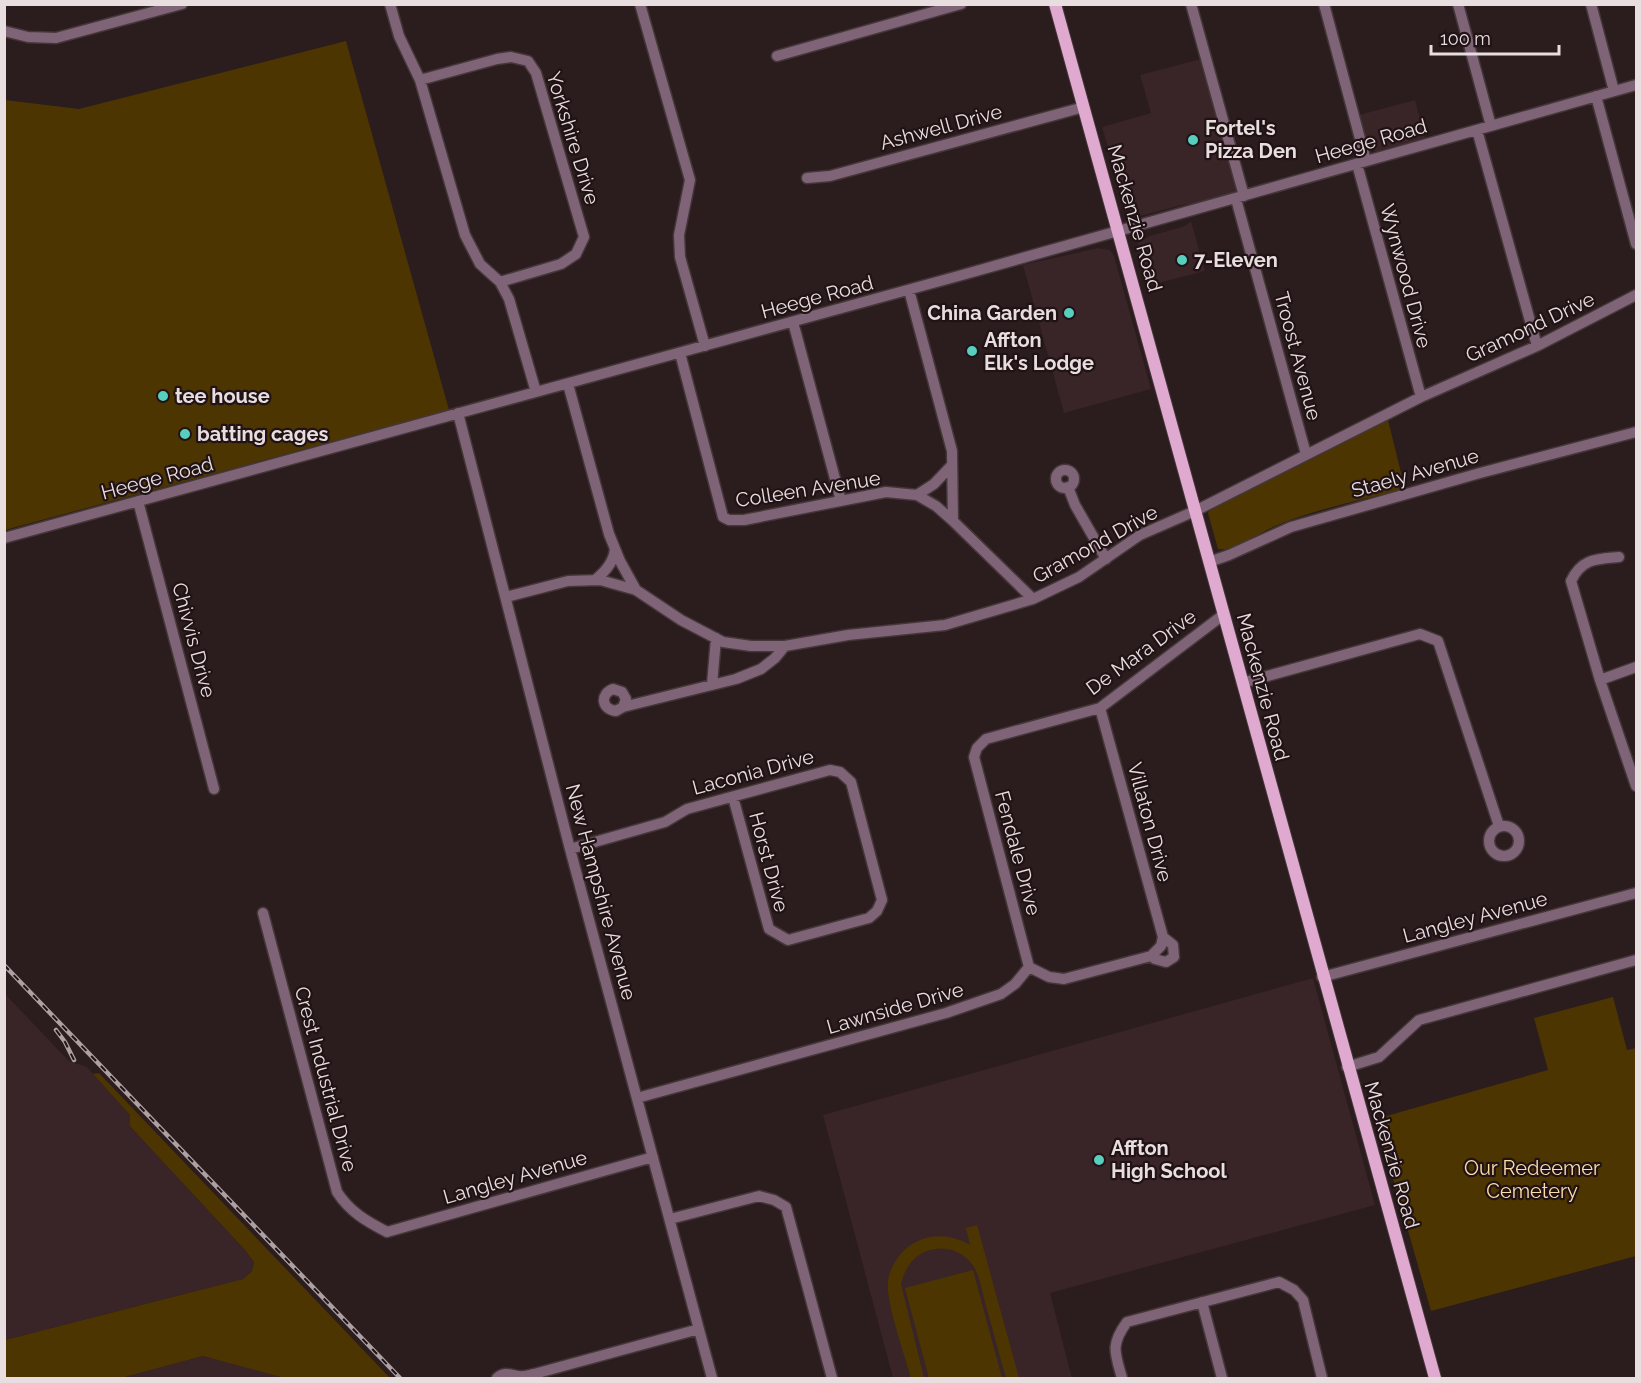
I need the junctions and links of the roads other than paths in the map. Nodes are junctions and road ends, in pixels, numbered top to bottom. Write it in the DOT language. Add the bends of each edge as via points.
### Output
graph roads {
  1 [pos="182,4"];
  2 [pos="390,4"];
  3 [pos="640,4"];
  4 [pos="961,4"];
  5 [pos="1055,4"];
  6 [pos="1191,4"];
  7 [pos="1324,4"];
  8 [pos="1458,4"];
  9 [pos="1591,4"];
  10 [pos="4,31"];
  11 [pos="777,56"];
  12 [pos="420,80"];
  13 [pos="1636,85"];
  14 [pos="1614,91"];
  15 [pos="1596,96"];
  16 [pos="1084,107"];
  17 [pos="1491,126"];
  18 [pos="1477,130"];
  19 [pos="1362,163"];
  20 [pos="807,178"];
  21 [pos="1240,198"];
  22 [pos="1118,230"];
  23 [pos="1636,244"];
  24 [pos="500,282"];
  25 [pos="909,290"];
  26 [pos="1636,295"];
  27 [pos="792,322"];
  28 [pos="705,346"];
  29 [pos="1537,346"];
  30 [pos="680,353"];
  31 [pos="568,384"];
  32 [pos="536,392"];
  33 [pos="1421,397"];
  34 [pos="458,413"];
  35 [pos="1636,432"];
  36 [pos="1306,454"];
  37 [pos="952,465"];
  38 [pos="1068,488"];
  39 [pos="917,495"];
  40 [pos="138,501"];
  41 [pos="841,501"];
  42 [pos="1195,511"];
  43 [pos="953,521"];
  44 [pos="4,538"];
  45 [pos="615,548"];
  46 [pos="1619,557"];
  47 [pos="1106,559"];
  48 [pos="1209,562"];
  49 [pos="595,580"];
  50 [pos="636,590"];
  51 [pos="506,597"];
  52 [pos="1033,599"];
  53 [pos="1223,615"];
  54 [pos="716,638"];
  55 [pos="785,646"];
  56 [pos="1636,667"];
  57 [pos="1600,680"];
  58 [pos="1242,683"];
  59 [pos="712,685"];
  60 [pos="623,707"];
  61 [pos="1100,708"];
  62 [pos="977,748"];
  63 [pos="1636,784"];
  64 [pos="214,789"];
  65 [pos="733,797"];
  66 [pos="1499,826"];
  67 [pos="570,849"];
  68 [pos="1636,893"];
  69 [pos="877,911"];
  70 [pos="263,913"];
  71 [pos="1162,942"];
  72 [pos="1151,956"];
  73 [pos="1636,960"];
  74 [pos="1029,967"];
  75 [pos="1322,977"];
  76 [pos="1347,1067"];
  77 [pos="637,1098"];
  78 [pos="653,1157"];
  79 [pos="670,1219"];
  80 [pos="387,1232"];
  81 [pos="1202,1302"];
  82 [pos="699,1329"];
  83 [pos="533,1376"];
  84 [pos="497,1378"];
  85 [pos="712,1378"];
  86 [pos="832,1378"];
  87 [pos="1122,1378"];
  88 [pos="1222,1378"];
  89 [pos="1322,1378"];
  90 [pos="1435,1378"];
  1 -- 10 [label="street" via="56,38 28,38"];
  2 -- 12 [label="street" via="399,36"];
  3 -- 28 [label="street" via="690,180 679,235 680,257"];
  4 -- 11 [label="street"];
  5 -- 16 [label="main road, Mackenzie Road"];
  6 -- 21 [label="street, Troost Avenue"];
  7 -- 19 [label="street, Wynwood Drive"];
  8 -- 17 [label="street"];
  9 -- 14 [label="street"];
  12 -- 24 [label="street" via="465,235 480,264"];
  12 -- 24 [label="street, Yorkshire Drive" via="511,57 528,61 536,73 584,237 576,254 561,264"];
  13 -- 14 [label="street, Heege Road"];
  14 -- 15 [label="street, Heege Road"];
  15 -- 17 [label="street, Heege Road"];
  15 -- 23 [label="street"];
  16 -- 20 [label="street, Ashwell Drive" via="830,176"];
  16 -- 22 [label="main road, Mackenzie Road"];
  17 -- 18 [label="street, Heege Road"];
  18 -- 19 [label="street, Heege Road"];
  18 -- 29 [label="street"];
  19 -- 21 [label="street, Heege Road"];
  19 -- 33 [label="street, Wynwood Drive"];
  21 -- 22 [label="street, Heege Road"];
  21 -- 36 [label="street, Troost Avenue"];
  22 -- 25 [label="street, Heege Road"];
  22 -- 42 [label="main road, Mackenzie Road"];
  24 -- 32 [label="street" via="509,299"];
  25 -- 27 [label="street, Heege Road"];
  25 -- 37 [label="street" via="952,451"];
  26 -- 29 [label="street, Gramond Drive"];
  27 -- 28 [label="street, Heege Road"];
  27 -- 41 [label="street"];
  28 -- 30 [label="street, Heege Road"];
  29 -- 33 [label="street, Gramond Drive"];
  30 -- 31 [label="street, Heege Road"];
  30 -- 41 [label="street, Colleen Avenue" via="723,517 744,519"];
  31 -- 32 [label="street, Heege Road"];
  31 -- 45 [label="street"];
  32 -- 34 [label="street, Heege Road"];
  33 -- 36 [label="street, Gramond Drive"];
  34 -- 40 [label="street, Heege Road"];
  34 -- 51 [label="street, New Hampshire Avenue"];
  35 -- 48 [label="street, Staely Avenue" via="1291,526"];
  36 -- 42 [label="street, Gramond Drive"];
  37 -- 39 [label="street"];
  37 -- 43 [label="street"];
  38 -- 47 [label="street"];
  39 -- 41 [label="street, Colleen Avenue" via="886,492"];
  39 -- 43 [label="street, Colleen Avenue"];
  40 -- 44 [label="street, Heege Road"];
  40 -- 64 [label="street, Chivvis Drive"];
  42 -- 47 [label="street, Gramond Drive" via="1140,535"];
  42 -- 48 [label="main road, Mackenzie Road"];
  43 -- 52 [label="street, Colleen Avenue"];
  45 -- 49 [label="street" via="605,572"];
  45 -- 50 [label="street"];
  46 -- 57 [label="street" via="1594,559 1576,570 1571,581"];
  47 -- 52 [label="street, Gramond Drive"];
  48 -- 53 [label="main road, Mackenzie Road"];
  49 -- 50 [label="street, Gramond Drive"];
  49 -- 51 [label="street, Gramond Drive" via="568,581"];
  50 -- 54 [label="street, Gramond Drive"];
  51 -- 67 [label="street, New Hampshire Avenue"];
  52 -- 55 [label="street, Gramond Drive" via="945,625"];
  53 -- 58 [label="main road, Mackenzie Road"];
  53 -- 61 [label="street, De Mara Drive"];
  54 -- 55 [label="street, Gramond Drive" via="723,642"];
  54 -- 59 [label="street"];
  55 -- 59 [label="street" via="761,669"];
  56 -- 57 [label="street"];
  57 -- 63 [label="street"];
  58 -- 66 [label="street" via="1420,634 1438,641"];
  58 -- 75 [label="main road, Mackenzie Road"];
  59 -- 60 [label="street"];
  61 -- 62 [label="street, De Mara Drive" via="986,739"];
  61 -- 71 [label="street, Villaton Drive"];
  62 -- 74 [label="street, Fendale Drive" via="974,757"];
  65 -- 67 [label="street, Laconia Drive" via="687,809 648,828"];
  65 -- 69 [label="street, Horst Drive" via="769,929 788,940 869,918"];
  65 -- 69 [label="street, Laconia Drive" via="830,770 840,772 851,782 854,793 882,900"];
  67 -- 77 [label="street, New Hampshire Avenue"];
  68 -- 75 [label="street, Langley Avenue"];
  70 -- 80 [label="street, Crest Industrial Drive" via="338,1192 358,1216"];
  71 -- 72 [label="street"];
  71 -- 72 [label="street" via="1173,945 1174,957 1166,962"];
  72 -- 74 [label="street" via="1064,979"];
  73 -- 76 [label="street" via="1419,1020 1379,1057"];
  74 -- 77 [label="street, Lawnside Drive" via="1001,994 946,1013"];
  75 -- 76 [label="main road, Mackenzie Road"];
  76 -- 90 [label="main road, Mackenzie Road"];
  77 -- 78 [label="street, New Hampshire Avenue"];
  78 -- 79 [label="street, New Hampshire Avenue"];
  78 -- 80 [label="street, Langley Avenue"];
  79 -- 82 [label="street, New Hampshire Avenue"];
  79 -- 86 [label="street" via="759,1196 786,1207"];
  81 -- 87 [label="street" via="1127,1322 1117,1335 1115,1351"];
  81 -- 88 [label="street"];
  81 -- 89 [label="street" via="1278,1282 1294,1290 1303,1300"];
  82 -- 83 [label="street"];
  82 -- 85 [label="street, New Hampshire Avenue"];
  83 -- 84 [label="street" via="508,1373"];
}
